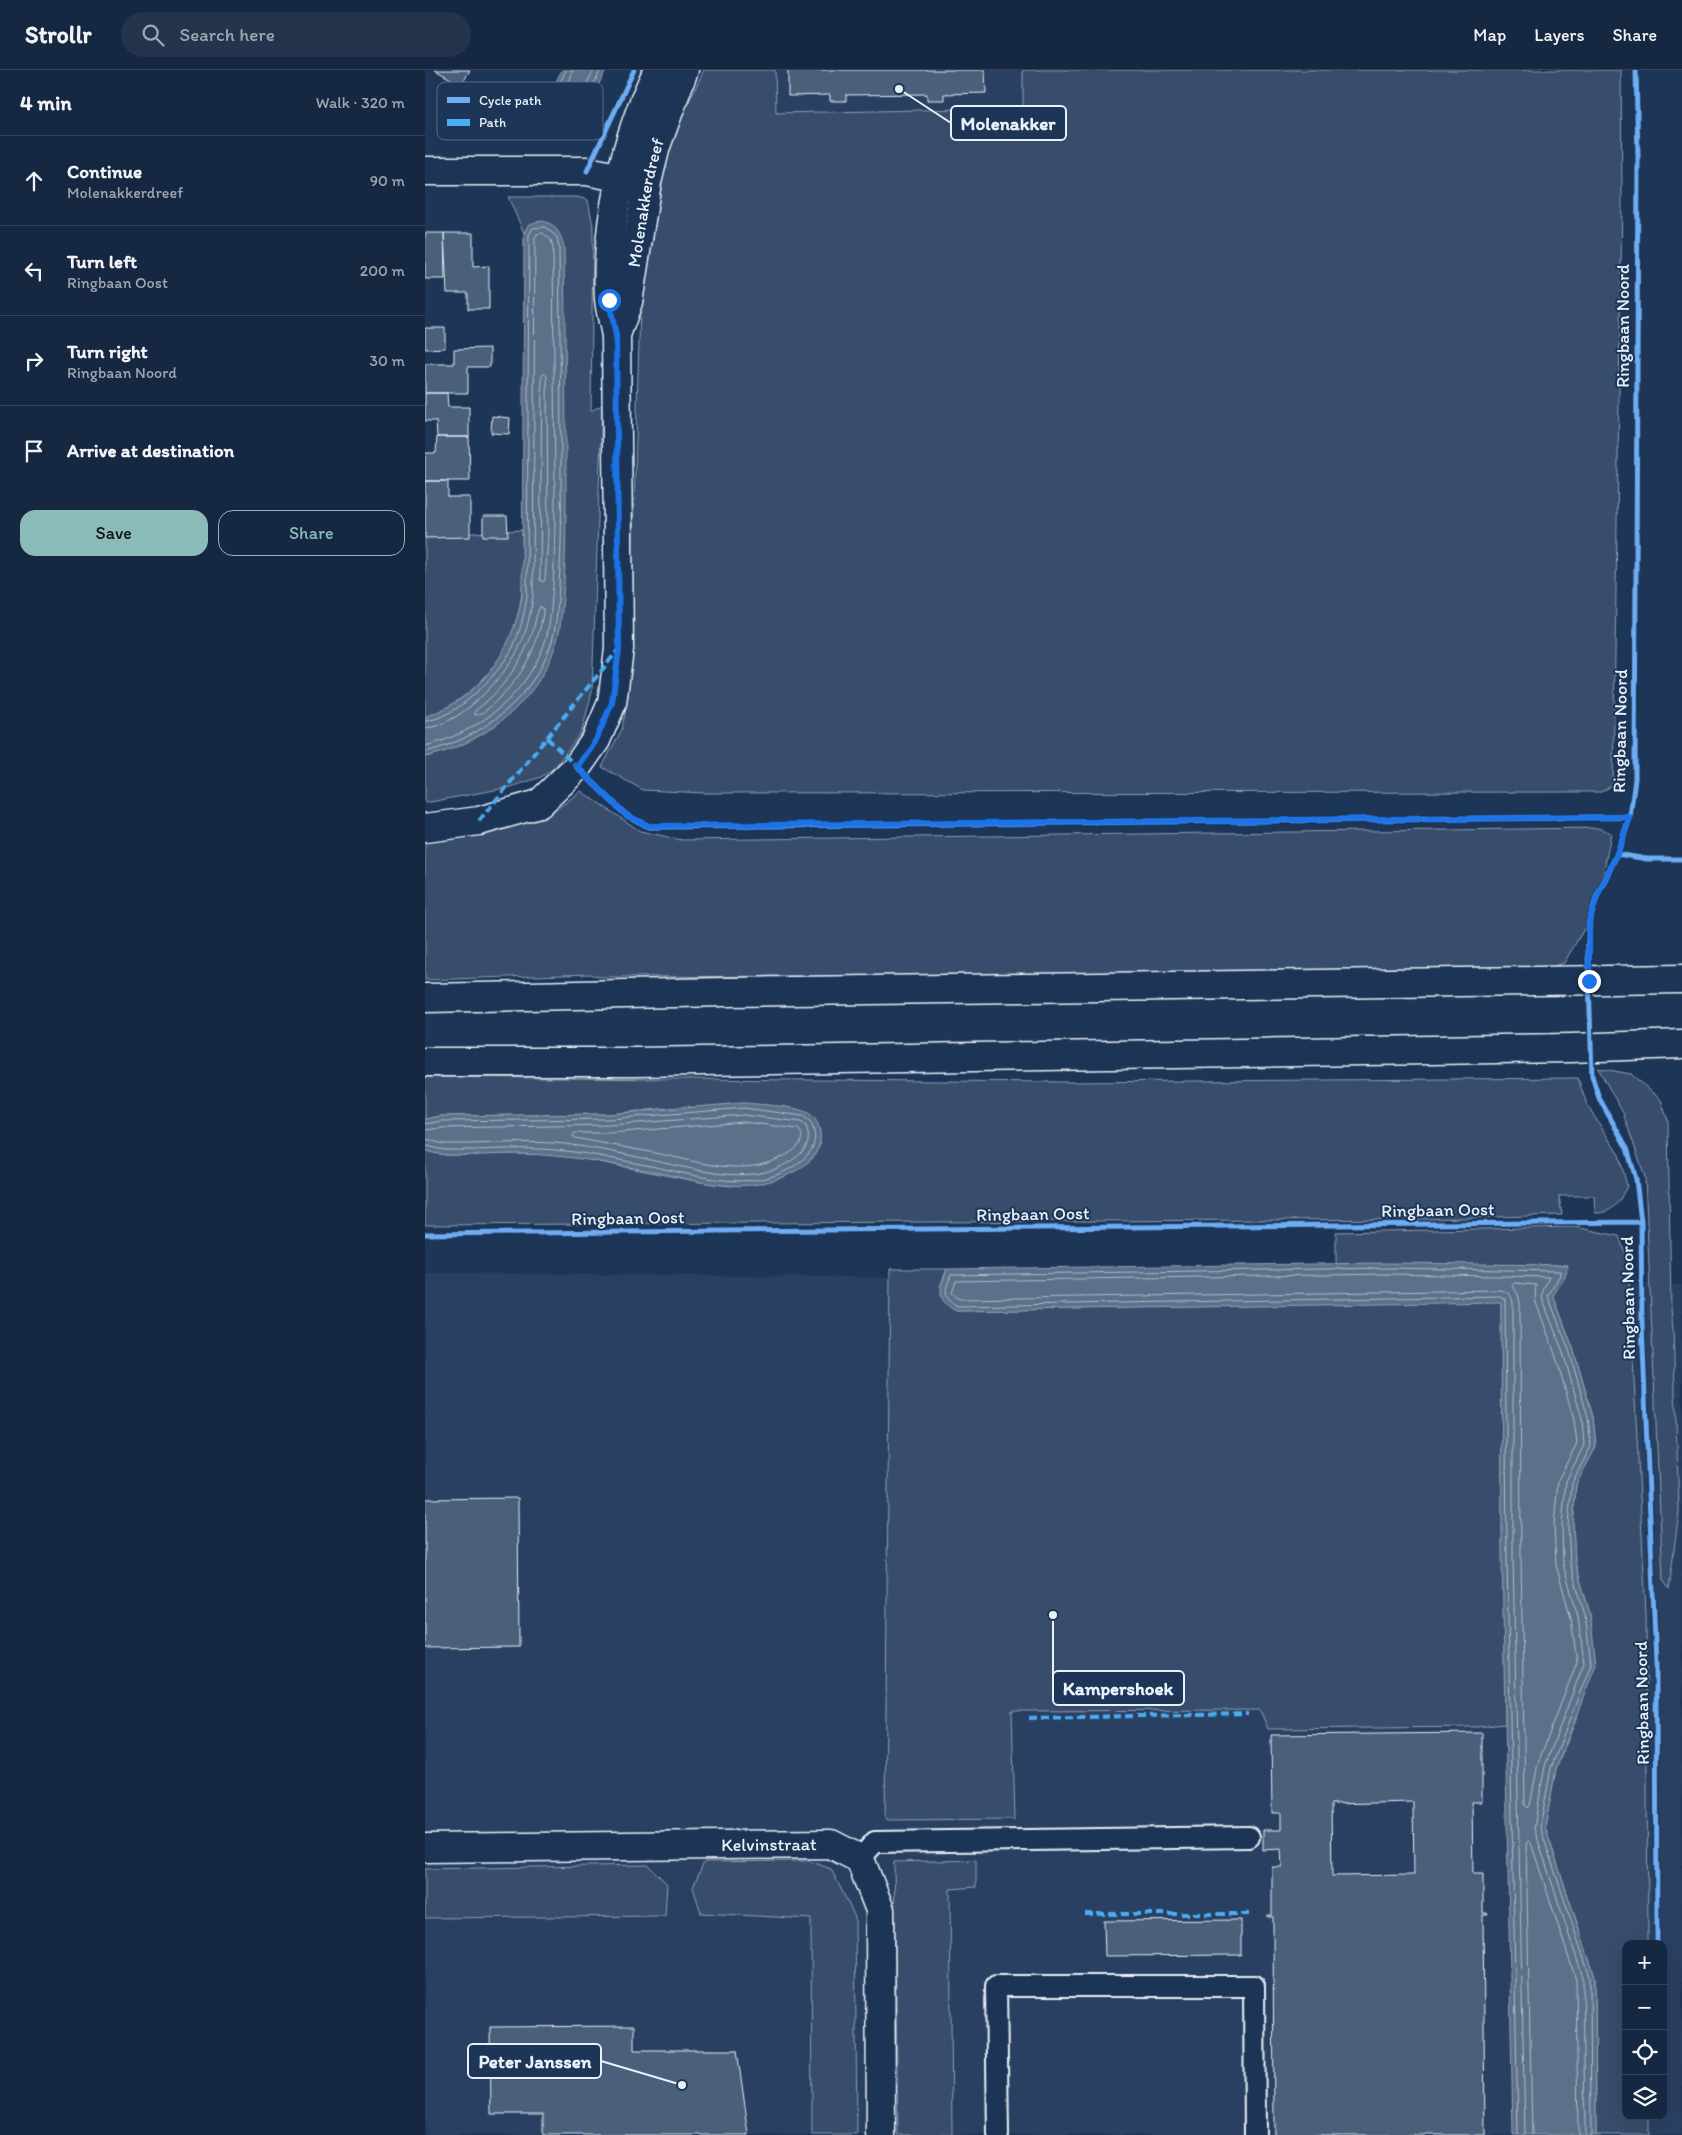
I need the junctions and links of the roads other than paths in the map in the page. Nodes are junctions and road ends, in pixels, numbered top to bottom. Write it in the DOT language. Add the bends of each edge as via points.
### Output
graph roads {
  1 [pos="658,70"];
  2 [pos="684,70"];
  3 [pos="425,171"];
  4 [pos="620,176"];
  5 [pos="647,182"];
  6 [pos="616,336"];
  7 [pos="425,828"];
  8 [pos="1682,979"];
  9 [pos="425,998"];
  10 [pos="1682,1044"];
  11 [pos="425,1062"];
  12 [pos="1249,1836"];
  13 [pos="425,1848"];
  14 [pos="860,1859"];
  15 [pos="881,2135"];
  16 [pos="998,2135"];
  17 [pos="1255,2135"];
  1 -- 4 [label="main road, Molenakkerdreef" via="643,100"];
  2 -- 5 [label="main road, Molenakkerdreef" via="656,146"];
  3 -- 4 [label="main road" via="587,170"];
  4 -- 5 [label="main road"];
  4 -- 6 [label="main road, Molenakkerdreef" via="609,257 609,300"];
  5 -- 6 [label="main road, Molenakkerdreef" via="628,302"];
  6 -- 7 [label="main road, Molenakkerdreef" via="619,649 612,703 596,740 577,767 539,804 479,821"];
  8 -- 9 [label="main road"];
  10 -- 11 [label="main road" via="655,1062"];
  12 -- 14 [label="lane" via="875,1842"];
  13 -- 14 [label="main road, Kelvinstraat" via="831,1844"];
  14 -- 15 [label="main road" via="880,1910"];
  16 -- 17 [label="lane" via="996,1986 1254,1986"];
}
